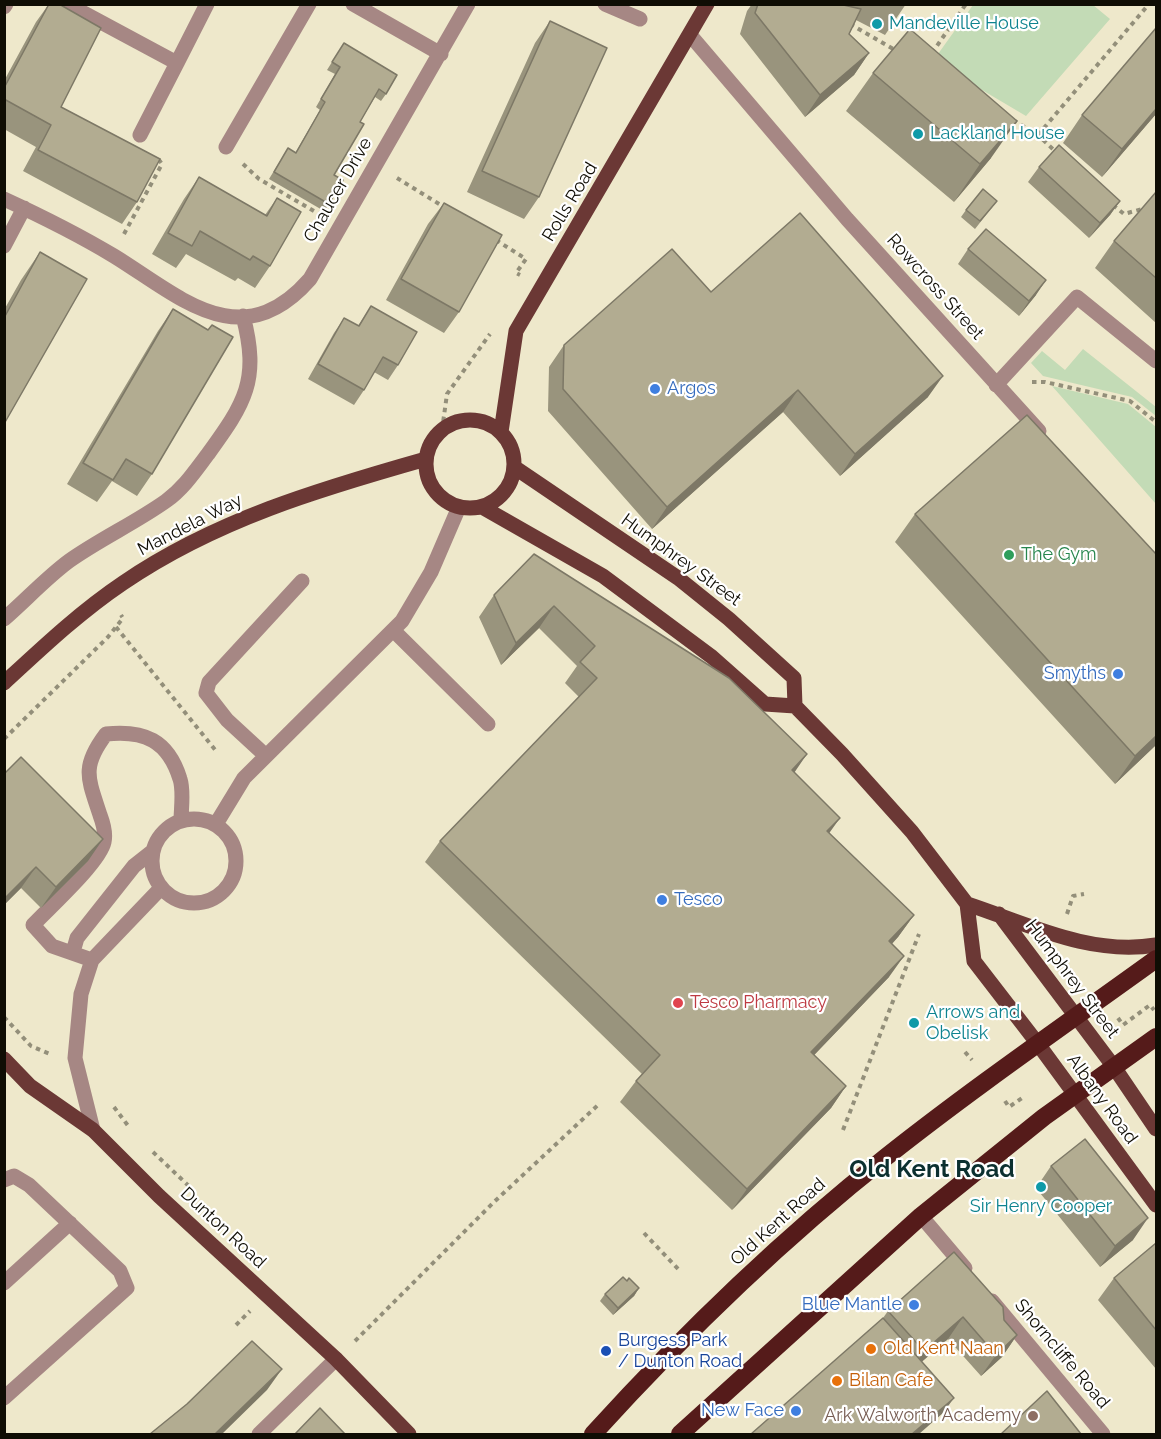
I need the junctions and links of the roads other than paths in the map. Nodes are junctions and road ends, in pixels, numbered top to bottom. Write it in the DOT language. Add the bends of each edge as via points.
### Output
graph roads {
  1 [pos="67,4"];
  2 [pos="207,4"];
  3 [pos="309,4"];
  4 [pos="353,4"];
  5 [pos="468,4"];
  6 [pos="605,4"];
  7 [pos="707,4"];
  8 [pos="640,19"];
  9 [pos="691,36"];
  10 [pos="441,54"];
  11 [pos="177,63"];
  12 [pos="140,135"];
  13 [pos="226,147"];
  14 [pos="4,199"];
  15 [pos="24,208"];
  16 [pos="4,246"];
  17 [pos="243,316"];
  18 [pos="1156,361"];
  19 [pos="996,385"];
  20 [pos="501,432"];
  21 [pos="1048,441"];
  22 [pos="426,459"];
  23 [pos="514,467"];
  24 [pos="459,507"];
  25 [pos="482,507"];
  26 [pos="302,581"];
  27 [pos="4,618"];
  28 [pos="393,630"];
  29 [pos="4,683"];
  30 [pos="795,706"];
  31 [pos="488,724"];
  32 [pos="265,755"];
  33 [pos="181,821"];
  34 [pos="216,824"];
  35 [pos="153,851"];
  36 [pos="161,888"];
  37 [pos="967,904"];
  38 [pos="999,915"];
  39 [pos="1156,945"];
  40 [pos="73,952"];
  41 [pos="1156,959"];
  42 [pos="92,960"];
  43 [pos="1076,1017"];
  44 [pos="1156,1037"];
  45 [pos="1038,1044"];
  46 [pos="4,1059"];
  47 [pos="1114,1067"];
  48 [pos="1075,1095"];
  49 [pos="1156,1129"];
  50 [pos="93,1130"];
  51 [pos="4,1180"];
  52 [pos="1156,1205"];
  53 [pos="921,1216"];
  54 [pos="70,1223"];
  55 [pos="4,1283"];
  56 [pos="336,1359"];
  57 [pos="4,1398"];
  58 [pos="259,1434"];
  59 [pos="409,1434"];
  60 [pos="593,1434"];
  61 [pos="680,1434"];
  62 [pos="1103,1434"];
  1 -- 11 [label="street"];
  2 -- 11 [label="street"];
  3 -- 13 [label="street"];
  4 -- 10 [label="street"];
  5 -- 10 [label="street, Chaucer Drive"];
  6 -- 8 [label="street"];
  7 -- 9 [label="main road, Rolls Road"];
  9 -- 19 [label="street, Rowcross Street"];
  9 -- 20 [label="main road, Rolls Road" via="516,332"];
  10 -- 17 [label="street, Chaucer Drive" via="302,288 283,303"];
  11 -- 12 [label="street"];
  14 -- 15 [label="street, Chaucer Drive"];
  15 -- 16 [label="street"];
  15 -- 17 [label="street, Chaucer Drive" via="112,255 196,309 222,316"];
  17 -- 27 [label="street" via="250,357 240,408 184,486 68,561"];
  18 -- 19 [label="street" via="1077,297"];
  19 -- 21 [label="street, Rowcross Street"];
  20 -- 22 [label="main road" via="487,423 455,422 431,443"];
  20 -- 23 [label="main road" via="512,448"];
  22 -- 24 [label="main road" via="433,490"];
  22 -- 29 [label="main road, Mandela Way" via="324,488 211,532 106,594"];
  23 -- 25 [label="main road" via="505,492"];
  23 -- 30 [label="main road, Humphrey Street" via="678,578 729,619 794,678"];
  24 -- 25 [label="main road"];
  24 -- 28 [label="street" via="431,572"];
  25 -- 30 [label="main road" via="603,576 712,657 765,704"];
  26 -- 32 [label="street" via="209,682 206,693 227,720"];
  28 -- 31 [label="street"];
  28 -- 32 [label="street"];
  30 -- 37 [label="main road" via="912,832"];
  32 -- 34 [label="street" via="244,778"];
  33 -- 34 [label="street" via="195,819"];
  33 -- 35 [label="street" via="169,827"];
  33 -- 40 [label="street" via="181,781 157,741 131,732 106,734 92,753 88,780 102,820 104,842 96,859 33,925 52,946"];
  34 -- 36 [label="street" via="234,848 236,862 228,886 206,902 189,904 173,899"];
  35 -- 36 [label="street" via="153,869"];
  35 -- 40 [label="street" via="134,866 77,938"];
  36 -- 42 [label="street"];
  37 -- 38 [label="main road, Humphrey Street"];
  37 -- 45 [label="main road" via="974,961"];
  38 -- 39 [label="main road, Humphrey Street" via="1085,942"];
  38 -- 43 [label="main road, Humphrey Street"];
  40 -- 42 [label="street"];
  41 -- 43 [label="highway, Old Kent Road"];
  42 -- 50 [label="street" via="81,993 75,1058"];
  43 -- 45 [label="highway, Old Kent Road"];
  43 -- 47 [label="main road, Humphrey Street"];
  44 -- 47 [label="highway"];
  45 -- 48 [label="main road, Albany Road"];
  45 -- 60 [label="highway, Old Kent Road" via="886,1157 814,1218 715,1307"];
  46 -- 50 [label="main road, Dunton Road" via="30,1086"];
  47 -- 48 [label="highway"];
  47 -- 49 [label="main road, Albany Road"];
  48 -- 52 [label="main road, Albany Road"];
  48 -- 53 [label="highway"];
  50 -- 56 [label="main road, Dunton Road"];
  51 -- 54 [label="street" via="15,1176 30,1185"];
  53 -- 61 [label="highway"];
  53 -- 62 [label="street, Shorncliffe Road"];
  54 -- 55 [label="street"];
  54 -- 57 [label="street" via="120,1271 127,1288"];
  56 -- 58 [label="street"];
  56 -- 59 [label="main road, Dunton Road"];
}
